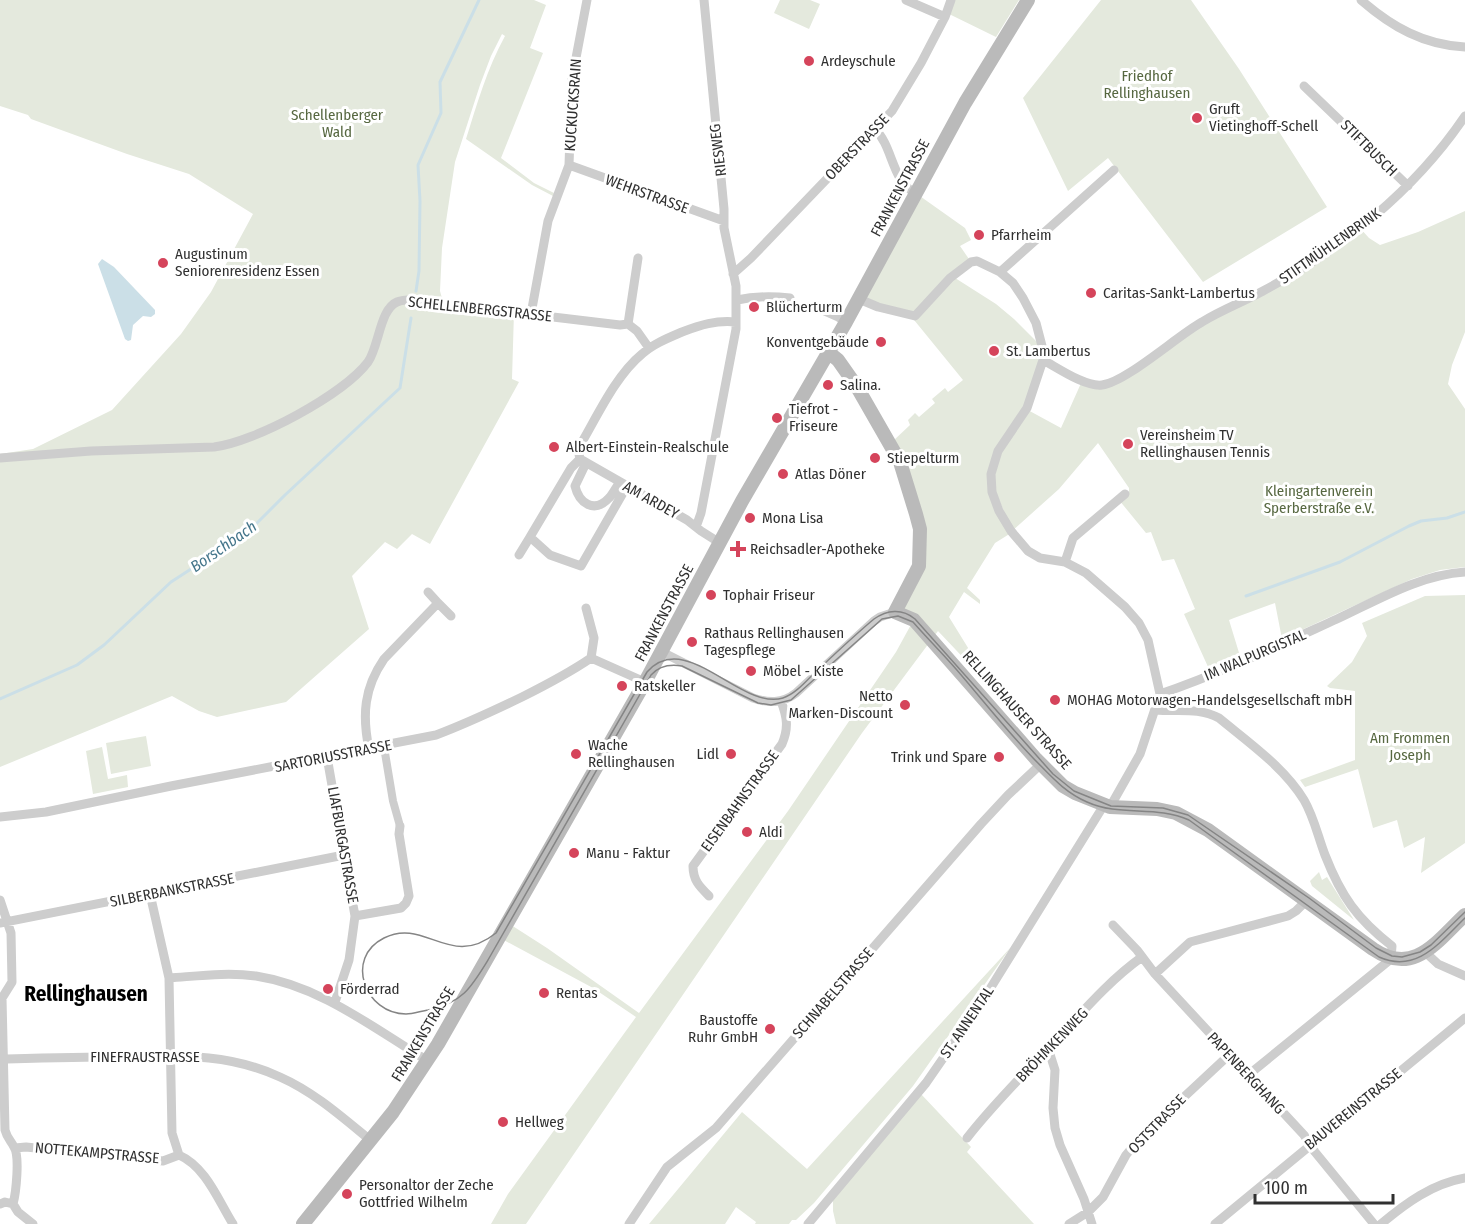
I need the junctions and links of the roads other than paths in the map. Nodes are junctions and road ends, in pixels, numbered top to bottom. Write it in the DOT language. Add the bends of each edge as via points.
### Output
graph roads {
  1 [pos="587,0"];
  2 [pos="704,0"];
  3 [pos="906,0"];
  4 [pos="951,0"];
  5 [pos="1028,0"];
  6 [pos="1361,0"];
  7 [pos="945,17"];
  8 [pos="1465,47"];
  9 [pos="1304,86"];
  10 [pos="1465,116"];
  11 [pos="875,129"];
  12 [pos="569,165"];
  13 [pos="1114,170"];
  14 [pos="1407,186"];
  15 [pos="917,194"];
  16 [pos="724,221"];
  17 [pos="638,258"];
  18 [pos="1000,272"];
  19 [pos="734,274"];
  20 [pos="790,298"];
  21 [pos="859,299"];
  22 [pos="736,300"];
  23 [pos="813,306"];
  24 [pos="531,314"];
  25 [pos="736,322"];
  26 [pos="846,322"];
  27 [pos="628,324"];
  28 [pos="649,348"];
  29 [pos="828,352"];
  30 [pos="1043,360"];
  31 [pos="0,458"];
  32 [pos="583,461"];
  33 [pos="623,484"];
  34 [pos="1125,494"];
  35 [pos="696,526"];
  36 [pos="530,537"];
  37 [pos="720,543"];
  38 [pos="519,555"];
  39 [pos="1065,562"];
  40 [pos="1465,572"];
  41 [pos="428,592"];
  42 [pos="438,603"];
  43 [pos="586,608"];
  44 [pos="895,612"];
  45 [pos="451,616"];
  46 [pos="662,652"];
  47 [pos="591,658"];
  48 [pos="645,682"];
  49 [pos="1160,694"];
  50 [pos="781,701"];
  51 [pos="1155,710"];
  52 [pos="384,747"];
  53 [pos="369,749"];
  54 [pos="327,757"];
  55 [pos="1041,764"];
  56 [pos="1107,806"];
  57 [pos="0,817"];
  58 [pos="400,826"];
  59 [pos="344,855"];
  60 [pos="150,894"];
  61 [pos="709,896"];
  62 [pos="0,900"];
  63 [pos="1307,900"];
  64 [pos="1465,915"];
  65 [pos="355,916"];
  66 [pos="4,923"];
  67 [pos="1113,925"];
  68 [pos="1425,952"];
  69 [pos="1142,957"];
  70 [pos="1391,959"];
  71 [pos="1155,974"];
  72 [pos="1465,975"];
  73 [pos="169,978"];
  74 [pos="335,1002"];
  75 [pos="1465,1018"];
  76 [pos="1,1022"];
  77 [pos="1048,1048"];
  78 [pos="170,1055"];
  79 [pos="1228,1055"];
  80 [pos="4,1059"];
  81 [pos="428,1061"];
  82 [pos="1247,1076"];
  83 [pos="2,1099"];
  84 [pos="967,1138"];
  85 [pos="370,1140"];
  86 [pos="1310,1144"];
  87 [pos="15,1148"];
  88 [pos="179,1155"];
  89 [pos="1465,1178"];
  90 [pos="0,1204"];
  91 [pos="13,1204"];
  92 [pos="1088,1212"];
  93 [pos="33,1224"];
  94 [pos="233,1224"];
  95 [pos="303,1224"];
  96 [pos="629,1224"];
  97 [pos="808,1224"];
  98 [pos="1069,1224"];
  99 [pos="1092,1224"];
  100 [pos="1215,1224"];
  101 [pos="1374,1224"];
  102 [pos="1381,1224"];
  1 -- 12 [label="street, KUCKUCKSRAIN" via="572,79"];
  2 -- 16 [label="street, RIESWEG"];
  3 -- 7 [label="street"];
  4 -- 7 [label="street, OBERSTRASSE"];
  5 -- 15 [label="main road, FRANKENSTRASSE" via="965,103"];
  6 -- 8 [label="street" via="1417,37 1445,46"];
  7 -- 11 [label="street, OBERSTRASSE" via="906,89"];
  9 -- 14 [label="street, STIFTBUSCH"];
  10 -- 14 [label="street, STIFTMÜHLENBRINK" via="1447,143"];
  11 -- 15 [label="street" via="884,139 908,190"];
  11 -- 19 [label="street, OBERSTRASSE"];
  12 -- 16 [label="street, WEHRSTRASSE"];
  12 -- 24 [label="street, KUCKUCKSRAIN" via="548,221"];
  13 -- 18 [label="street"];
  14 -- 30 [label="street, STIFTMÜHLENBRINK" via="1304,268 1201,322 1120,378 1104,385 1089,384"];
  15 -- 21 [label="main road, FRANKENSTRASSE"];
  16 -- 19 [label="street, RIESWEG"];
  17 -- 27 [label="street"];
  18 -- 21 [label="street" via="971,262 950,278 915,316"];
  18 -- 30 [label="street" via="1013,283 1033,318"];
  19 -- 22 [label="street, RIESWEG"];
  20 -- 22 [label="street"];
  21 -- 26 [label="main road, FRANKENSTRASSE"];
  22 -- 25 [label="street"];
  23 -- 26 [label="street"];
  24 -- 27 [label="street, SCHELLENBERGSTRASSE"];
  24 -- 31 [label="street, SCHELLENBERGSTRASSE" via="434,302 398,302 389,308 373,352 356,376 309,407 231,445"];
  25 -- 28 [label="street" via="705,323"];
  25 -- 35 [label="street"];
  26 -- 29 [label="main road, FRANKENSTRASSE"];
  27 -- 28 [label="street"];
  28 -- 32 [label="street" via="630,365 578,449"];
  29 -- 37 [label="main road, FRANKENSTRASSE"];
  29 -- 44 [label="main road" via="838,360 900,462 920,529 919,566"];
  30 -- 39 [label="street" via="1027,408 998,451 991,481 999,511 1028,551 1040,558"];
  32 -- 33 [label="street, AM ARDEY"];
  32 -- 33 [label="street" via="575,486 582,502 601,505"];
  32 -- 36 [label="street" via="571,468"];
  33 -- 35 [label="street, AM ARDEY"];
  33 -- 36 [label="street" via="580,566 550,555"];
  34 -- 39 [label="street" via="1073,538"];
  35 -- 37 [label="street, AM ARDEY"];
  36 -- 38 [label="street"];
  37 -- 46 [label="main road, FRANKENSTRASSE"];
  39 -- 49 [label="street" via="1098,582 1139,623 1148,640"];
  40 -- 49 [label="street, IM WALPURGISTAL" via="1403,588 1292,640"];
  41 -- 42 [label="street"];
  42 -- 45 [label="street"];
  42 -- 53 [label="street" via="384,659 373,676 364,716"];
  43 -- 47 [label="street" via="594,638"];
  44 -- 50 [label="street" via="874,621 796,693"];
  44 -- 55 [label="main road, RELLINGHAUSER STRASSE" via="914,620"];
  46 -- 48 [label="main road, FRANKENSTRASSE"];
  46 -- 50 [label="street" via="753,698"];
  47 -- 48 [label="street"];
  47 -- 52 [label="street, SARTORIUSSTRASSE" via="567,674 463,725 428,738"];
  48 -- 81 [label="main road, FRANKENSTRASSE"];
  49 -- 51 [label="street"];
  50 -- 61 [label="street, EISENBAHNSTRASSE" via="787,723 782,744 693,866 693,877"];
  51 -- 56 [label="street" via="1135,766"];
  51 -- 70 [label="street" via="1197,710 1219,718 1292,783 1312,816 1336,882 1359,917 1392,946"];
  52 -- 53 [label="street, SARTORIUSSTRASSE"];
  52 -- 58 [label="street"];
  53 -- 54 [label="street, SARTORIUSSTRASSE"];
  54 -- 57 [label="street, SARTORIUSSTRASSE" via="46,812"];
  54 -- 59 [label="street, LIAFBURGASTRASSE"];
  55 -- 56 [label="main road, RELLINGHAUSER STRASSE" via="1075,794"];
  55 -- 96 [label="street, SCHNABELSTRASSE" via="981,824 716,1128 667,1167"];
  56 -- 63 [label="main road, RELLINGHAUSER STRASSE" via="1157,809 1186,817"];
  56 -- 97 [label="street, ST. ANNENTAL" via="926,1083"];
  58 -- 65 [label="street" via="409,896 406,903 401,908"];
  59 -- 60 [label="street, SILBERBANKSTRASSE"];
  59 -- 65 [label="street, LIAFBURGASTRASSE"];
  60 -- 66 [label="street, SILBERBANKSTRASSE"];
  60 -- 73 [label="street"];
  62 -- 66 [label="street"];
  63 -- 70 [label="main road, RELLINGHAUSER STRASSE"];
  63 -- 71 [label="street" via="1288,916 1190,942"];
  64 -- 68 [label="main road"];
  65 -- 74 [label="street, LIAFBURGASTRASSE" via="350,960"];
  66 -- 76 [label="street" via="11,933 12,982 2,998"];
  67 -- 69 [label="street, PAPENBERGHANG"];
  68 -- 70 [label="main road" via="1411,959"];
  68 -- 72 [label="street" via="1438,964"];
  69 -- 71 [label="street, PAPENBERGHANG"];
  69 -- 77 [label="street, BRÖHMKENWEG"];
  70 -- 82 [label="street"];
  71 -- 79 [label="street, PAPENBERGHANG"];
  73 -- 74 [label="street" via="256,976 287,983"];
  73 -- 78 [label="street"];
  74 -- 81 [label="street"];
  75 -- 86 [label="street, BAUVEREINSTRASSE"];
  76 -- 80 [label="street"];
  77 -- 84 [label="street, BRÖHMKENWEG"];
  77 -- 92 [label="street" via="1055,1070 1053,1108 1060,1145"];
  78 -- 80 [label="street, FINEFRAUSTRASSE"];
  78 -- 85 [label="street, FINEFRAUSTRASSE" via="218,1058 267,1071 309,1093"];
  78 -- 88 [label="street" via="172,1133"];
  79 -- 82 [label="street, PAPENBERGHANG"];
  79 -- 92 [label="street, OSTSTRASSE" via="1140,1138 1103,1197"];
  80 -- 83 [label="street"];
  81 -- 85 [label="main road, FRANKENSTRASSE"];
  82 -- 86 [label="street, PAPENBERGHANG"];
  83 -- 87 [label="street" via="7,1136"];
  85 -- 95 [label="main road, FRANKENSTRASSE"];
  86 -- 100 [label="street, BAUVEREINSTRASSE"];
  86 -- 101 [label="street, PAPENBERGHANG"];
  87 -- 88 [label="street, NOTTEKAMPSTRASSE" via="163,1161"];
  87 -- 91 [label="street" via="17,1191"];
  88 -- 94 [label="street" via="199,1168"];
  89 -- 102 [label="street" via="1431,1188"];
  90 -- 91 [label="street"];
  91 -- 93 [label="street"];
  92 -- 98 [label="street, OSTSTRASSE"];
  92 -- 99 [label="street"];
}
